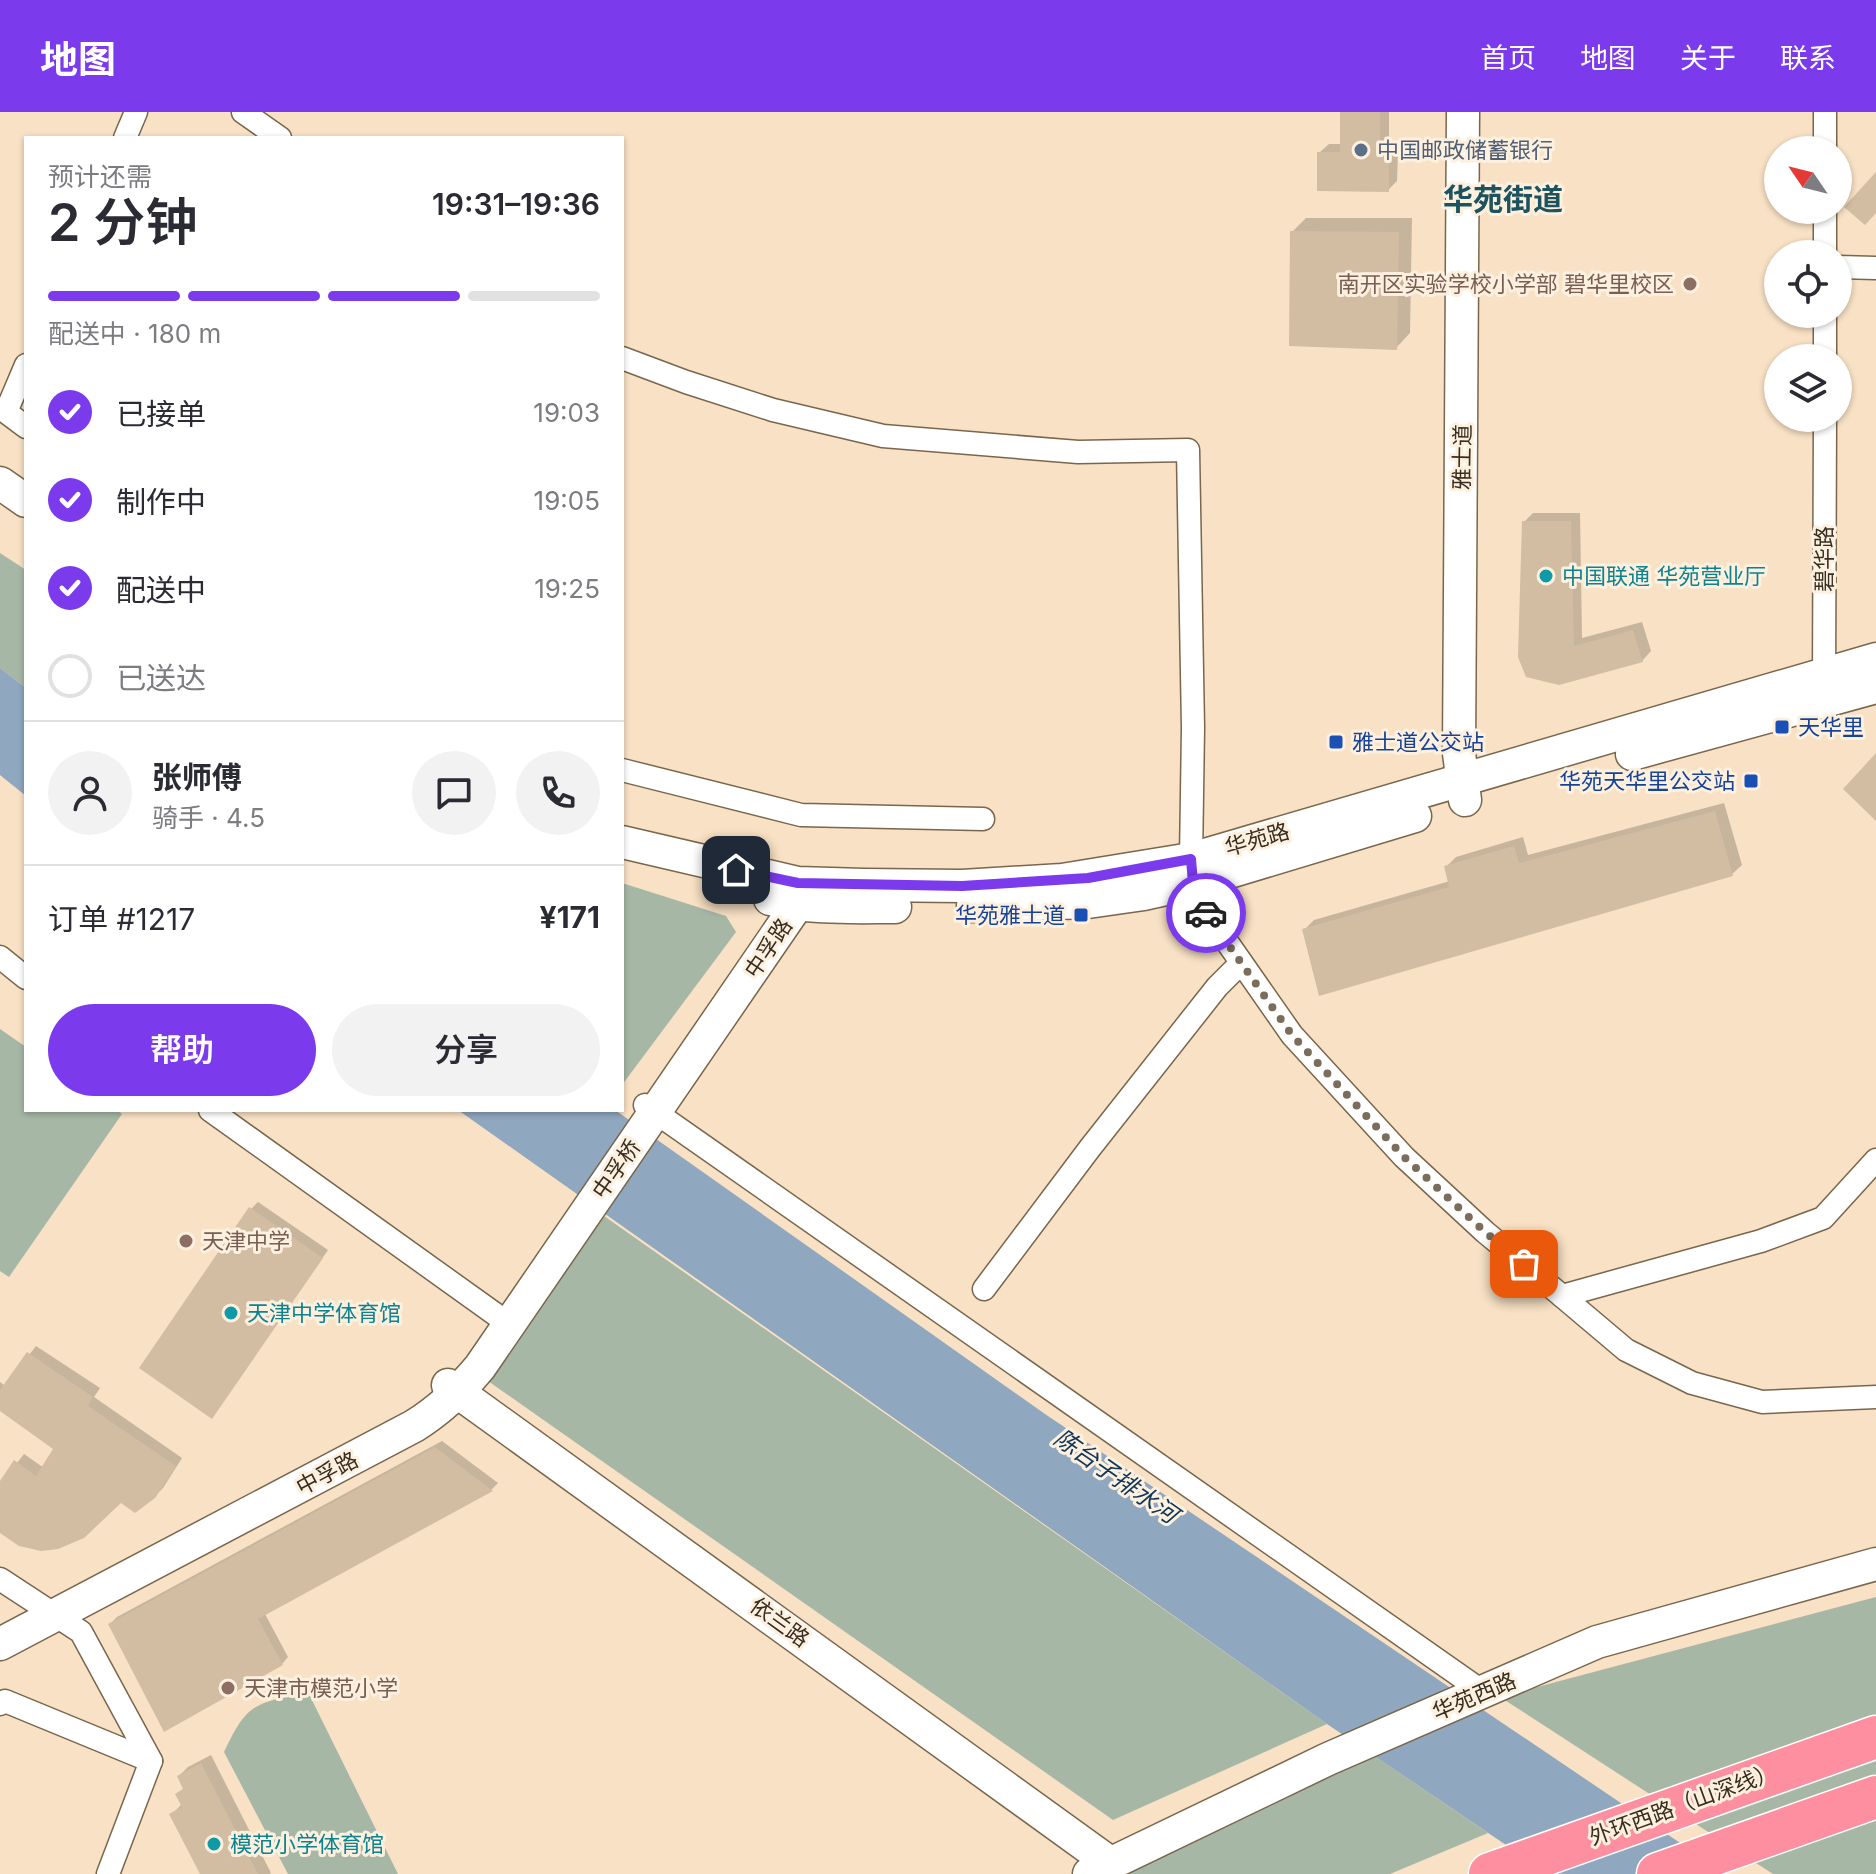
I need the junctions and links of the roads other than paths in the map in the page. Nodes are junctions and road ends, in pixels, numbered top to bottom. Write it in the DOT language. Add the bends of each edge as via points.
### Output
graph roads {
  1 [pos="136,112"];
  2 [pos="243,112"];
  3 [pos="1463,112"];
  4 [pos="1472,112"];
  5 [pos="1825,112"];
  6 [pos="126,136"];
  7 [pos="277,136"];
  8 [pos="1825,136"];
  9 [pos="1852,267"];
  10 [pos="1876,268"];
  11 [pos="624,359"];
  12 [pos="24,370"];
  13 [pos="24,426"];
  14 [pos="1825,432"];
  15 [pos="0,483"];
  16 [pos="24,500"];
  17 [pos="0,508"];
  18 [pos="24,524"];
  19 [pos="1876,659"];
  20 [pos="1824,687"];
  21 [pos="1876,687"];
  22 [pos="624,771"];
  23 [pos="1469,778"];
  24 [pos="983,819"];
  25 [pos="624,842"];
  26 [pos="624,864"];
  27 [pos="1192,871"];
  28 [pos="787,909"];
  29 [pos="0,957"];
  30 [pos="1241,963"];
  31 [pos="24,976"];
  32 [pos="213,1112"];
  33 [pos="647,1112"];
  34 [pos="1876,1160"];
  35 [pos="577,1214"];
  36 [pos="984,1289"];
  37 [pos="1562,1296"];
  38 [pos="504,1320"];
  39 [pos="454,1388"];
  40 [pos="1876,1397"];
  41 [pos="1876,1564"];
  42 [pos="0,1579"];
  43 [pos="50,1613"];
  44 [pos="0,1634"];
  45 [pos="0,1644"];
  46 [pos="1478,1694"];
  47 [pos="0,1704"];
  48 [pos="1876,1737"];
  49 [pos="151,1761"];
  50 [pos="1876,1797"];
  51 [pos="1100,1868"];
  52 [pos="1497,1871"];
  53 [pos="108,1874"];
  54 [pos="1658,1874"];
  1 -- 6 [label="street"];
  2 -- 7 [label="street"];
  3 -- 23 [label="street, 雅士道"];
  4 -- 23 [label="street, 雅士道"];
  5 -- 8 [label="street"];
  9 -- 10 [label="street"];
  11 -- 27 [label="street" via="773,410 883,436 1078,452 1188,450"];
  12 -- 13 [label="street" via="6,412"];
  14 -- 20 [label="street, 碧华路"];
  15 -- 16 [label="street"];
  17 -- 18 [label="street"];
  19 -- 20 [label="street, 华苑路"];
  20 -- 21 [label="street, 华苑路"];
  20 -- 23 [label="street, 华苑路"];
  22 -- 24 [label="street" via="801,815"];
  23 -- 27 [label="street, 华苑路" via="1429,801"];
  25 -- 28 [label="street, 华苑路" via="736,870"];
  26 -- 28 [label="street, 华苑路"];
  27 -- 28 [label="street, 华苑路" via="1116,899 1035,906 839,896"];
  27 -- 30 [label="street" via="1204,909"];
  28 -- 33 [label="street, 中孚路"];
  29 -- 31 [label="street"];
  30 -- 36 [label="street" via="1197,1012"];
  30 -- 37 [label="street" via="1292,1035 1404,1157"];
  32 -- 38 [label="street"];
  33 -- 35 [label="street, 中孚桥"];
  33 -- 46 [label="street"];
  34 -- 37 [label="street" via="1823,1218 1761,1241"];
  35 -- 38 [label="street, 中孚路"];
  37 -- 40 [label="street" via="1626,1350 1692,1383 1762,1402"];
  38 -- 39 [label="street, 中孚路" via="480,1367"];
  39 -- 43 [label="street, 中孚路" via="438,1411 414,1426"];
  39 -- 51 [label="street, 依兰路"];
  41 -- 46 [label="street, 华苑西路" via="1597,1642"];
  42 -- 43 [label="street"];
  43 -- 44 [label="street, 中孚路"];
  43 -- 45 [label="street, 中孚路"];
  43 -- 49 [label="street" via="81,1632"];
  46 -- 51 [label="street, 华苑西路"];
  47 -- 49 [label="street" via="5,1701"];
  48 -- 52 [label="highway, 外环西路（山深线）"];
  49 -- 53 [label="street"];
  50 -- 54 [label="highway"];
}
